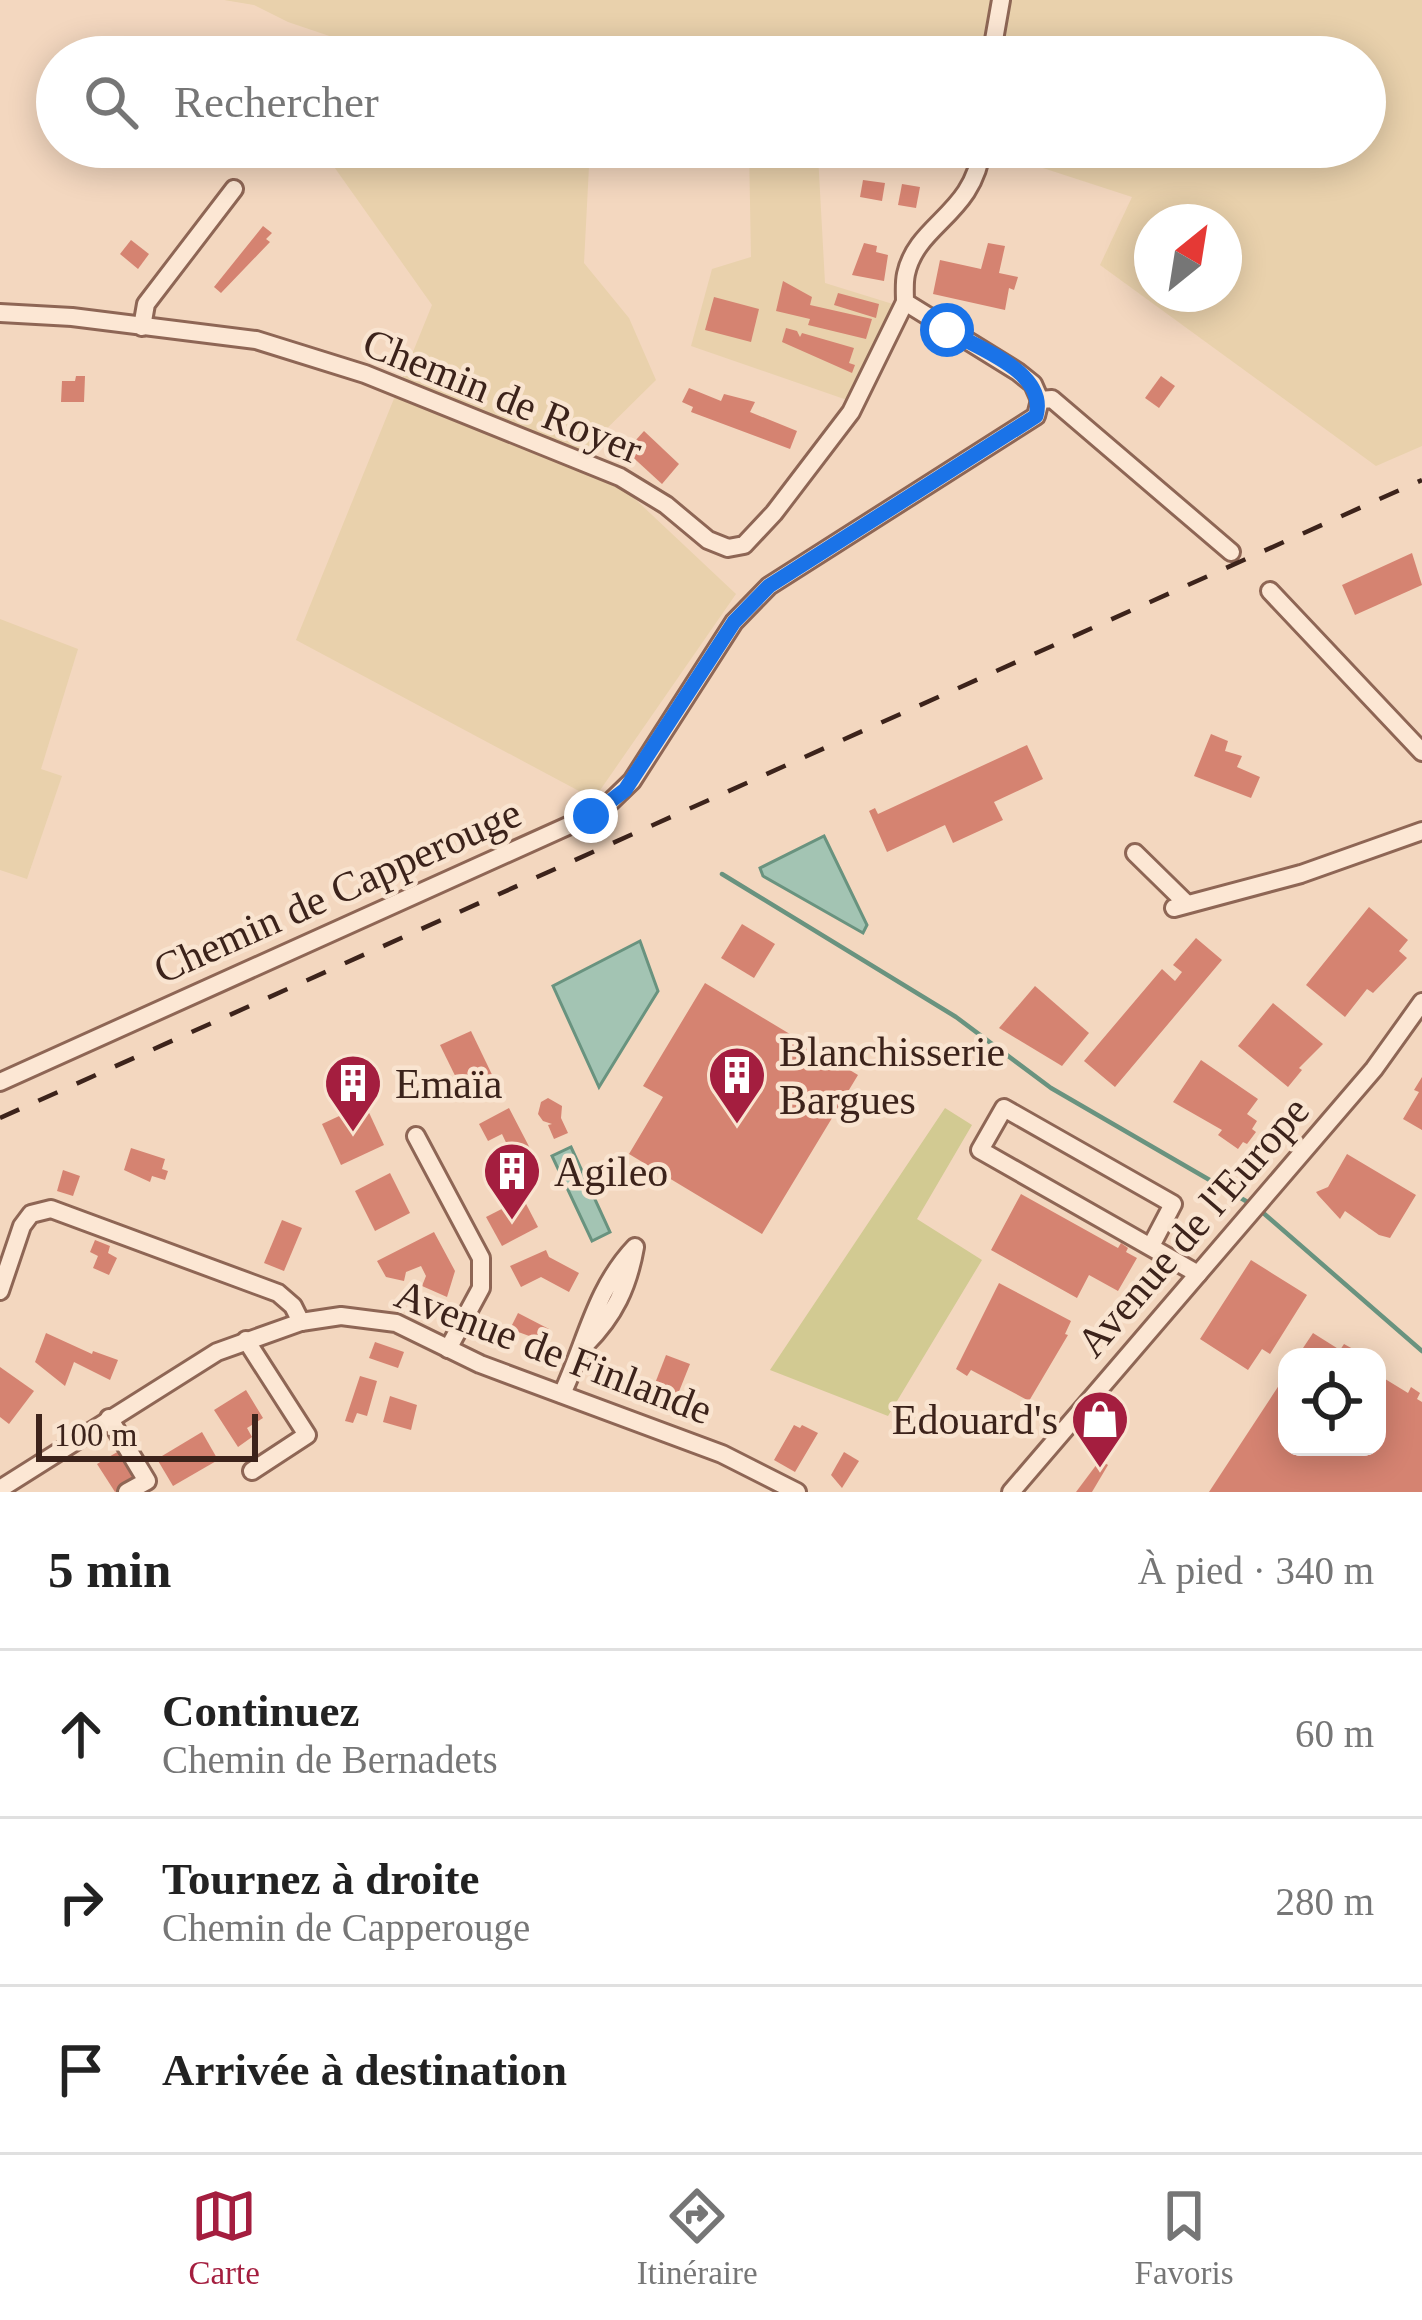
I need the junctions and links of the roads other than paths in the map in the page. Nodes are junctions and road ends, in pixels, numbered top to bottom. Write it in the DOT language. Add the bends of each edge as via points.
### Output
graph roads {
  1 [pos="1001,0"];
  2 [pos="995,36"];
  3 [pos="976,168"];
  4 [pos="234,189"];
  5 [pos="905,302"];
  6 [pos="0,313"];
  7 [pos="142,327"];
  8 [pos="1040,400"];
  9 [pos="1231,552"];
  10 [pos="1270,591"];
  11 [pos="1422,752"];
  12 [pos="1422,831"];
  13 [pos="1135,854"];
  14 [pos="1422,1002"];
  15 [pos="0,1082"];
  16 [pos="416,1136"];
  17 [pos="1151,1246"];
  18 [pos="1198,1274"];
  19 [pos="0,1292"];
  20 [pos="301,1322"];
  21 [pos="246,1340"];
  22 [pos="586,1344"];
  23 [pos="448,1348"];
  24 [pos="562,1394"];
  25 [pos="109,1418"];
  26 [pos="252,1471"];
  27 [pos="0,1489"];
  28 [pos="128,1492"];
  29 [pos="797,1492"];
  30 [pos="1011,1492"];
  1 -- 2 [label="street"];
  3 -- 5 [label="street" via="956,210 915,253"];
  4 -- 7 [label="street" via="146,304"];
  5 -- 7 [label="street, Chemin de Royer" via="851,412 774,513 744,545 728,548 620,477 365,374 256,340"];
  5 -- 8 [label="street" via="1018,372"];
  6 -- 7 [label="street, Chemin de Royer"];
  8 -- 9 [label="street" via="1052,399"];
  8 -- 15 [label="street, Chemin de Capperouge" via="1036,416 769,586 734,622 632,781 601,811"];
  10 -- 11 [label="street"];
  12 -- 13 [label="street" via="1180,906"];
  14 -- 18 [label="street, Avenue de l'Europe"];
  16 -- 23 [label="street" via="481,1258 481,1288"];
  17 -- 17 [label="street" via="980,1150 1004,1108 1173,1204"];
  17 -- 18 [label="street"];
  18 -- 30 [label="street, Avenue de l'Europe"];
  19 -- 20 [label="street" via="22,1226 51,1209 278,1293"];
  20 -- 21 [label="street, Avenue de Finlande"];
  20 -- 23 [label="street, Avenue de Finlande" via="374,1318"];
  21 -- 25 [label="street, Avenue de Finlande"];
  21 -- 26 [label="street" via="307,1435"];
  22 -- 22 [label="street" via="591,1313 635,1247 630,1280"];
  22 -- 24 [label="street"];
  23 -- 24 [label="street, Avenue de Finlande"];
  24 -- 29 [label="street, Avenue de Finlande" via="722,1454"];
  25 -- 27 [label="street, Avenue de Finlande"];
  25 -- 28 [label="street" via="147,1481"];
}
